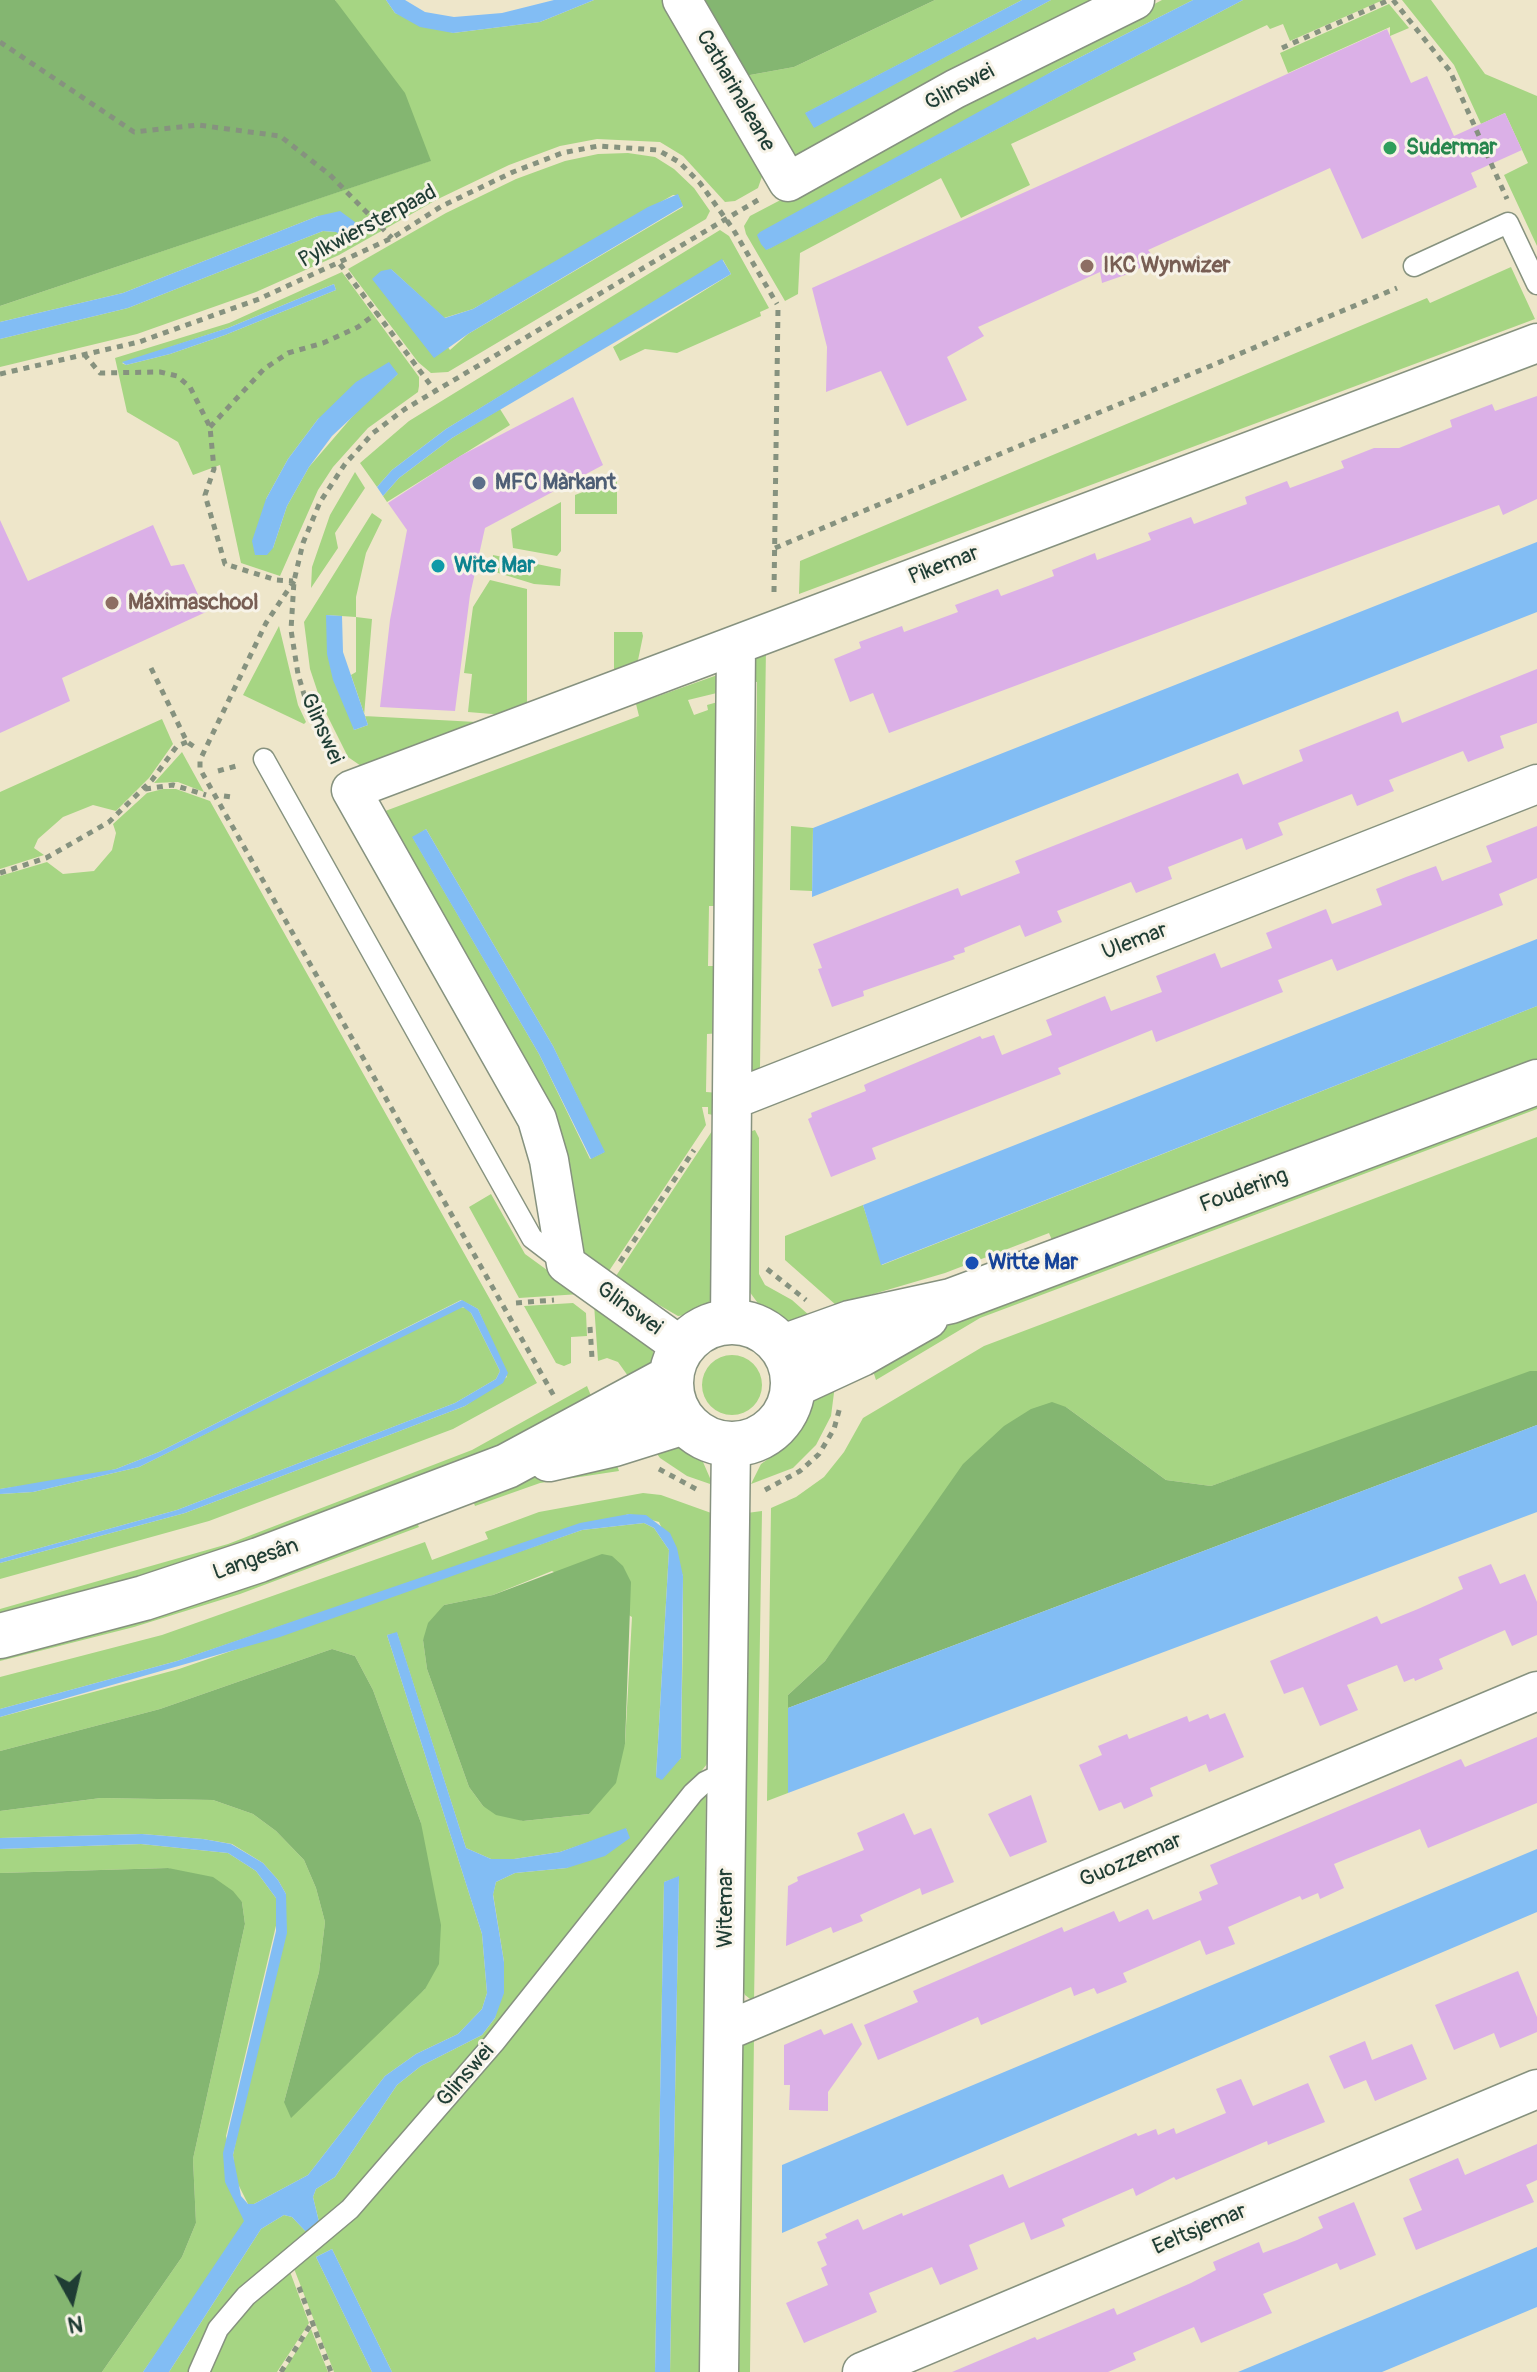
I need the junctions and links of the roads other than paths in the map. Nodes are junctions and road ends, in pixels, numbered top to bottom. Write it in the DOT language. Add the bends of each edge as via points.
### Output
graph roads {
  1 [pos="682,0"];
  2 [pos="1135,0"];
  3 [pos="788,182"];
  4 [pos="1414,266"];
  5 [pos="1537,284"];
  6 [pos="1537,343"];
  7 [pos="736,646"];
  8 [pos="264,759"];
  9 [pos="1537,784"];
  10 [pos="351,790"];
  11 [pos="1537,1082"];
  12 [pos="732,1100"];
  13 [pos="566,1264"];
  14 [pos="730,1321"];
  15 [pos="676,1362"];
  16 [pos="788,1366"];
  17 [pos="684,1422"];
  18 [pos="731,1444"];
  19 [pos="507,1466"];
  20 [pos="0,1636"];
  21 [pos="1537,1691"];
  22 [pos="726,1772"];
  23 [pos="726,2031"];
  24 [pos="1537,2089"];
  25 [pos="199,2372"];
  26 [pos="719,2372"];
  27 [pos="862,2372"];
  1 -- 3 [label="street, Catharinaleane"];
  2 -- 3 [label="street, Glinswei" via="955,89"];
  4 -- 5 [label="lane" via="1508,223"];
  6 -- 7 [label="street, Pikemar"];
  7 -- 10 [label="street, Pikemar" via="616,691 578,695"];
  7 -- 12 [label="street"];
  8 -- 13 [label="lane" via="532,1238"];
  9 -- 12 [label="street, Ulemar"];
  10 -- 13 [label="street, Glinswei" via="537,1119"];
  11 -- 16 [label="street, Foudering" via="951,1301 837,1366"];
  12 -- 14 [label="street"];
  13 -- 15 [label="street, Glinswei"];
  14 -- 15 [label="street" via="695,1333"];
  14 -- 16 [label="street" via="768,1333"];
  15 -- 17 [label="street" via="673,1401"];
  15 -- 19 [label="street, Langesân"];
  16 -- 18 [label="street" via="790,1403 774,1427 750,1442"];
  17 -- 18 [label="street" via="697,1434"];
  17 -- 19 [label="street, Langesân" via="577,1454"];
  18 -- 22 [label="street, Witemar"];
  19 -- 20 [label="street, Langesân" via="259,1560 144,1598"];
  21 -- 23 [label="street, Guozzemar"];
  22 -- 23 [label="street, Witemar"];
  22 -- 25 [label="lane, Glinswei" via="693,1793 494,2043 350,2209 246,2296 218,2329"];
  23 -- 26 [label="street, Witemar"];
  24 -- 27 [label="street, Eeltsjemar"];
}
